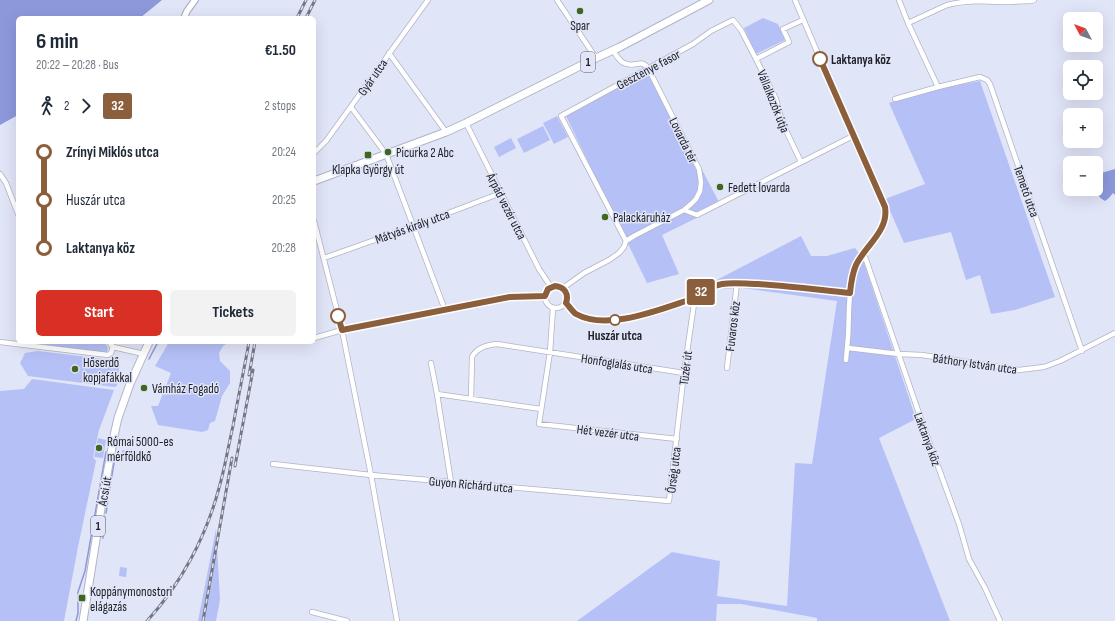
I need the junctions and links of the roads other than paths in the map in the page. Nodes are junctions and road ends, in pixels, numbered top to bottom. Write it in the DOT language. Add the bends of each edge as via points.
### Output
graph roads {
  1 [pos="195,0"];
  2 [pos="428,0"];
  3 [pos="557,0"];
  4 [pos="709,0"];
  5 [pos="794,0"];
  6 [pos="899,0"];
  7 [pos="1034,0"];
  8 [pos="185,16"];
  9 [pos="733,20"];
  10 [pos="804,20"];
  11 [pos="908,23"];
  12 [pos="613,50"];
  13 [pos="389,53"];
  14 [pos="596,58"];
  15 [pos="756,59"];
  16 [pos="648,68"];
  17 [pos="938,87"];
  18 [pos="895,99"];
  19 [pos="351,107"];
  20 [pos="466,123"];
  21 [pos="446,132"];
  22 [pos="853,136"];
  23 [pos="316,151"];
  24 [pos="386,154"];
  25 [pos="801,162"];
  26 [pos="0,174"];
  27 [pos="316,179"];
  28 [pos="501,193"];
  29 [pos="16,209"];
  30 [pos="684,210"];
  31 [pos="414,226"];
  32 [pos="316,228"];
  33 [pos="626,241"];
  34 [pos="864,254"];
  35 [pos="324,258"];
  36 [pos="737,283"];
  37 [pos="551,287"];
  38 [pos="563,288"];
  39 [pos="850,293"];
  40 [pos="545,296"];
  41 [pos="695,298"];
  42 [pos="566,303"];
  43 [pos="553,308"];
  44 [pos="445,310"];
  45 [pos="342,330"];
  46 [pos="1115,333"];
  47 [pos="316,337"];
  48 [pos="0,342"];
  49 [pos="16,343"];
  50 [pos="24,344"];
  51 [pos="44,344"];
  52 [pos="111,344"];
  53 [pos="148,344"];
  54 [pos="113,347"];
  55 [pos="46,348"];
  56 [pos="848,348"];
  57 [pos="1082,350"];
  58 [pos="550,352"];
  59 [pos="144,354"];
  60 [pos="899,354"];
  61 [pos="846,360"];
  62 [pos="431,363"];
  63 [pos="727,368"];
  64 [pos="684,373"];
  65 [pos="437,394"];
  66 [pos="471,399"];
  67 [pos="541,410"];
  68 [pos="677,440"];
  69 [pos="273,464"];
  70 [pos="371,475"];
  71 [pos="451,482"];
  72 [pos="669,501"];
  73 [pos="312,612"];
  74 [pos="83,621"];
  75 [pos="347,621"];
  76 [pos="397,621"];
  77 [pos="1000,621"];
  1 -- 8 [label="street"];
  2 -- 13 [label="street, Gyár utca"];
  3 -- 14 [label="street"];
  4 -- 12 [label="main road, 1"];
  5 -- 10 [label="street"];
  6 -- 11 [label="street"];
  7 -- 11 [label="street" via="975,1 947,5"];
  9 -- 15 [label="street, Vállalkozók útja"];
  9 -- 16 [label="street, Gesztenye fasor"];
  10 -- 15 [label="street" via="783,29 789,42"];
  10 -- 22 [label="street"];
  11 -- 17 [label="street"];
  12 -- 14 [label="main road, 1"];
  12 -- 16 [label="street" via="625,64 642,63"];
  13 -- 19 [label="street, Gyár utca"];
  13 -- 21 [label="street"];
  14 -- 20 [label="main road, 1"];
  15 -- 25 [label="street, Vállalkozók útja" via="776,99 782,122"];
  16 -- 30 [label="street, Lovarda tér" via="699,169 700,191 696,199"];
  16 -- 33 [label="street, Gesztenye fasor" via="561,116"];
  17 -- 18 [label="street, Temető utca"];
  17 -- 57 [label="street, Temető utca" via="980,77 990,84"];
  19 -- 23 [label="street, Gyár utca"];
  19 -- 24 [label="street"];
  20 -- 21 [label="main road, 1"];
  20 -- 28 [label="street, Árpád vezér utca"];
  21 -- 24 [label="main road, 1"];
  22 -- 25 [label="street"];
  22 -- 34 [label="street" via="886,212 881,228"];
  24 -- 27 [label="main road, 1"];
  24 -- 31 [label="street"];
  25 -- 30 [label="street" via="697,215"];
  26 -- 29 [label="street"];
  28 -- 31 [label="street, Mátyás király utca"];
  28 -- 37 [label="street, Árpád vezér utca" via="539,269"];
  30 -- 33 [label="street"];
  31 -- 35 [label="street, Mátyás király utca"];
  31 -- 44 [label="street"];
  32 -- 35 [label="street"];
  33 -- 38 [label="street" via="619,253"];
  34 -- 39 [label="street" via="852,276"];
  34 -- 60 [label="street, Laktanya köz"];
  35 -- 45 [label="street"];
  36 -- 39 [label="street"];
  36 -- 41 [label="street" via="714,286"];
  36 -- 63 [label="street, Fuvaros köz"];
  37 -- 38 [label="street"];
  37 -- 40 [label="street"];
  38 -- 42 [label="street"];
  39 -- 56 [label="street"];
  40 -- 43 [label="street" via="547,304"];
  40 -- 44 [label="street" via="510,297"];
  41 -- 42 [label="street" via="619,320 583,317 574,313"];
  41 -- 64 [label="street, Tüzér út"];
  42 -- 43 [label="street" via="560,308"];
  43 -- 58 [label="street"];
  44 -- 45 [label="street"];
  45 -- 47 [label="street"];
  45 -- 70 [label="street"];
  46 -- 57 [label="street, Báthory István utca"];
  48 -- 49 [label="street"];
  50 -- 55 [label="street"];
  51 -- 55 [label="street"];
  52 -- 54 [label="street"];
  53 -- 59 [label="main road, Ácsi út / 1"];
  54 -- 55 [label="street" via="108,355"];
  54 -- 59 [label="street"];
  56 -- 60 [label="street, Báthory István utca"];
  56 -- 61 [label="street"];
  57 -- 60 [label="street, Báthory István utca" via="1044,367 1019,370 922,355"];
  58 -- 64 [label="street, Honfoglalás utca"];
  58 -- 66 [label="street, Honfoglalás utca" via="497,344 486,345 472,357"];
  58 -- 67 [label="street"];
  59 -- 74 [label="main road, Ácsi út / 1" via="130,384 115,431"];
  60 -- 77 [label="street, Laktanya köz" via="969,558"];
  62 -- 65 [label="street"];
  64 -- 68 [label="street, Tüzér út"];
  65 -- 66 [label="street"];
  65 -- 71 [label="street"];
  66 -- 67 [label="street"];
  67 -- 68 [label="street, Hét vezér utca" via="539,424"];
  68 -- 72 [label="street, Őrség utca"];
  69 -- 70 [label="street, Guyon Richárd utca"];
  70 -- 71 [label="street, Guyon Richárd utca"];
  70 -- 76 [label="street"];
  71 -- 72 [label="street, Guyon Richárd utca"];
  73 -- 75 [label="street"];
}
